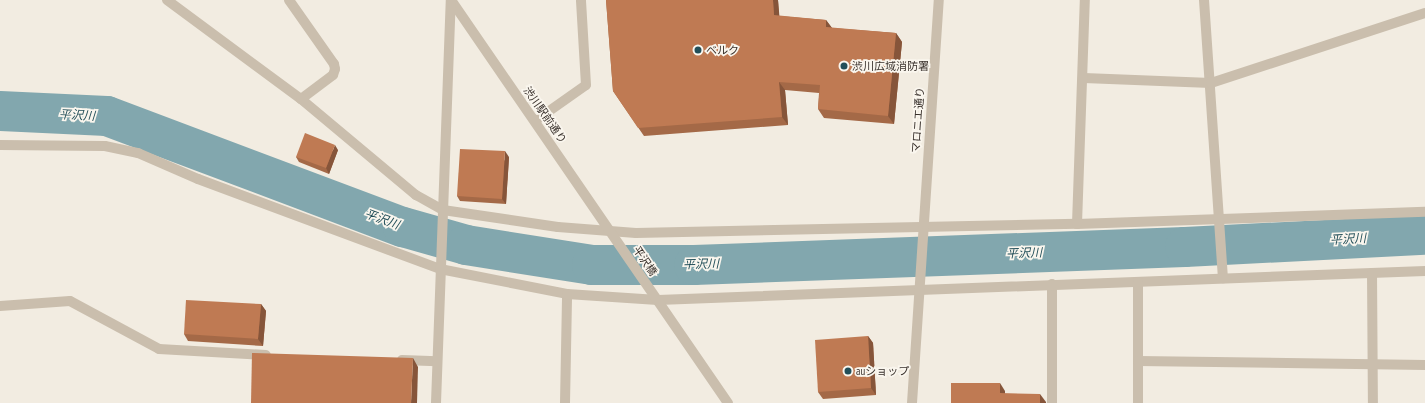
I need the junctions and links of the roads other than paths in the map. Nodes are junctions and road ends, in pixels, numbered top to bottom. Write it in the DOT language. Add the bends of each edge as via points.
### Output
graph roads {
  1 [pos="167,0"];
  2 [pos="289,0"];
  3 [pos="451,0"];
  4 [pos="582,0"];
  5 [pos="939,0"];
  6 [pos="1085,0"];
  7 [pos="1204,0"];
  8 [pos="1425,13"];
  9 [pos="1084,78"];
  10 [pos="1211,83"];
  11 [pos="301,99"];
  12 [pos="534,121"];
  13 [pos="0,145"];
  14 [pos="1425,212"];
  15 [pos="442,213"];
  16 [pos="1219,223"];
  17 [pos="1077,224"];
  18 [pos="922,228"];
  19 [pos="611,231"];
  20 [pos="620,244"];
  21 [pos="440,265"];
  22 [pos="1425,270"];
  23 [pos="1372,273"];
  24 [pos="1223,278"];
  25 [pos="1138,282"];
  26 [pos="1052,284"];
  27 [pos="918,285"];
  28 [pos="567,294"];
  29 [pos="658,300"];
  30 [pos="0,306"];
  31 [pos="278,355"];
  32 [pos="394,360"];
  33 [pos="437,361"];
  34 [pos="1138,361"];
  35 [pos="1372,366"];
  36 [pos="1425,366"];
  37 [pos="436,403"];
  38 [pos="565,403"];
  39 [pos="728,403"];
  40 [pos="912,403"];
  41 [pos="1052,403"];
  42 [pos="1138,403"];
  43 [pos="1373,403"];
  1 -- 11 [label="street"];
  2 -- 11 [label="street" via="335,69 334,75"];
  3 -- 12 [label="street, 渋川駅前通り"];
  3 -- 15 [label="street"];
  4 -- 12 [label="street" via="586,85"];
  5 -- 18 [label="street, マロニエ通り"];
  6 -- 9 [label="street"];
  7 -- 10 [label="street"];
  8 -- 10 [label="street"];
  9 -- 10 [label="street"];
  9 -- 17 [label="street"];
  10 -- 16 [label="street"];
  11 -- 15 [label="street" via="416,195"];
  12 -- 19 [label="street, 渋川駅前通り"];
  13 -- 21 [label="street" via="106,146 138,153 198,179"];
  14 -- 16 [label="street"];
  15 -- 19 [label="street"];
  15 -- 21 [label="street"];
  16 -- 17 [label="street"];
  16 -- 24 [label="street"];
  17 -- 18 [label="street"];
  18 -- 19 [label="street" via="636,233"];
  18 -- 27 [label="street, マロニエ通り"];
  19 -- 20 [label="street, 渋川駅前通り"];
  20 -- 29 [label="street, 平沢橋"];
  21 -- 28 [label="street"];
  21 -- 33 [label="street"];
  22 -- 23 [label="street"];
  23 -- 24 [label="street"];
  23 -- 35 [label="street"];
  24 -- 25 [label="street"];
  25 -- 26 [label="street"];
  25 -- 34 [label="street"];
  26 -- 27 [label="street"];
  26 -- 41 [label="street"];
  27 -- 29 [label="street"];
  27 -- 40 [label="street"];
  28 -- 29 [label="street"];
  28 -- 38 [label="street"];
  29 -- 39 [label="street"];
  30 -- 31 [label="street" via="70,301 159,349"];
  32 -- 33 [label="street"];
  33 -- 37 [label="street"];
  34 -- 35 [label="street"];
  34 -- 42 [label="street"];
  35 -- 36 [label="street"];
  35 -- 43 [label="street"];
}
